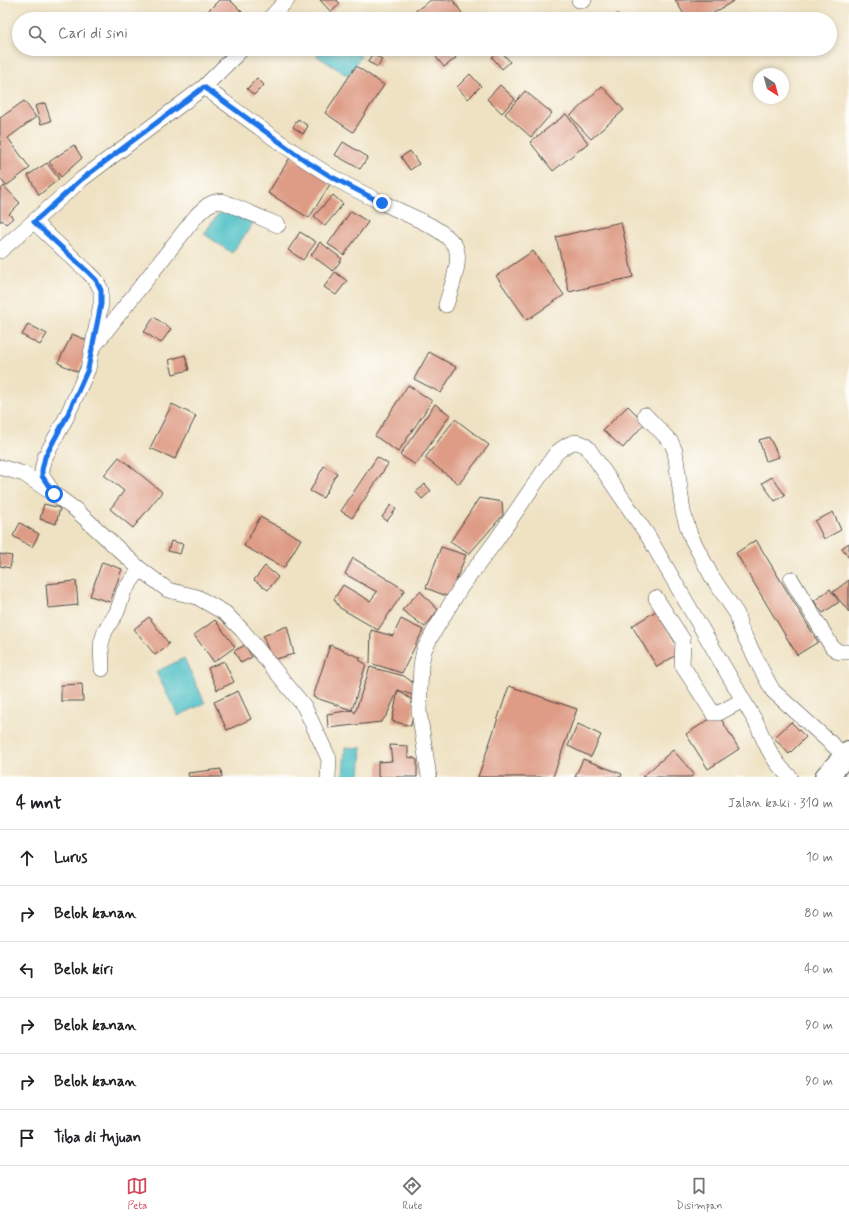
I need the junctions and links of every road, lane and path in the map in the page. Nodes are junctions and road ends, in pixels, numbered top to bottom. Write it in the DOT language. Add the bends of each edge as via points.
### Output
graph roads {
  1 [pos="287,0"];
  2 [pos="579,0"];
  3 [pos="584,0"];
  4 [pos="276,12"];
  5 [pos="235,56"];
  6 [pos="204,87"];
  7 [pos="34,222"];
  8 [pos="278,225"];
  9 [pos="0,251"];
  10 [pos="446,305"];
  11 [pos="92,348"];
  12 [pos="645,415"];
  13 [pos="0,467"];
  14 [pos="54,494"];
  15 [pos="140,569"];
  16 [pos="791,579"];
  17 [pos="656,598"];
  18 [pos="849,652"];
  19 [pos="102,669"];
  20 [pos="743,700"];
  21 [pos="847,754"];
  22 [pos="829,776"];
  23 [pos="328,777"];
  24 [pos="429,777"];
  25 [pos="790,777"];
  1 -- 4 [label="street"];
  2 -- 3 [label="street"];
  5 -- 6 [label="street"];
  6 -- 7 [label="street" via="82,179"];
  6 -- 10 [label="street" via="330,176 445,235 456,248 458,255"];
  7 -- 9 [label="street"];
  7 -- 11 [label="street" via="99,285 101,304"];
  8 -- 11 [label="street" via="222,201 209,204 197,215"];
  11 -- 14 [label="street" via="84,381 45,457 42,476"];
  12 -- 21 [label="street" via="671,442 676,451 683,512 690,535 712,577 737,614 740,627 773,691"];
  13 -- 14 [label="street" via="24,474"];
  14 -- 15 [label="street" via="76,510"];
  15 -- 19 [label="street" via="124,591 105,631 101,644"];
  15 -- 23 [label="street" via="168,590 197,597 225,613 242,630 304,706 330,759"];
  16 -- 18 [label="street" via="832,646 839,652"];
  17 -- 20 [label="street" via="683,640 682,665 713,713 719,713"];
  20 -- 24 [label="street" via="648,536 588,448 584,443 576,441 567,444 556,454 461,588 424,650 420,665 419,711"];
  20 -- 25 [label="street" via="776,762"];
  21 -- 22 [label="highway"];
}
